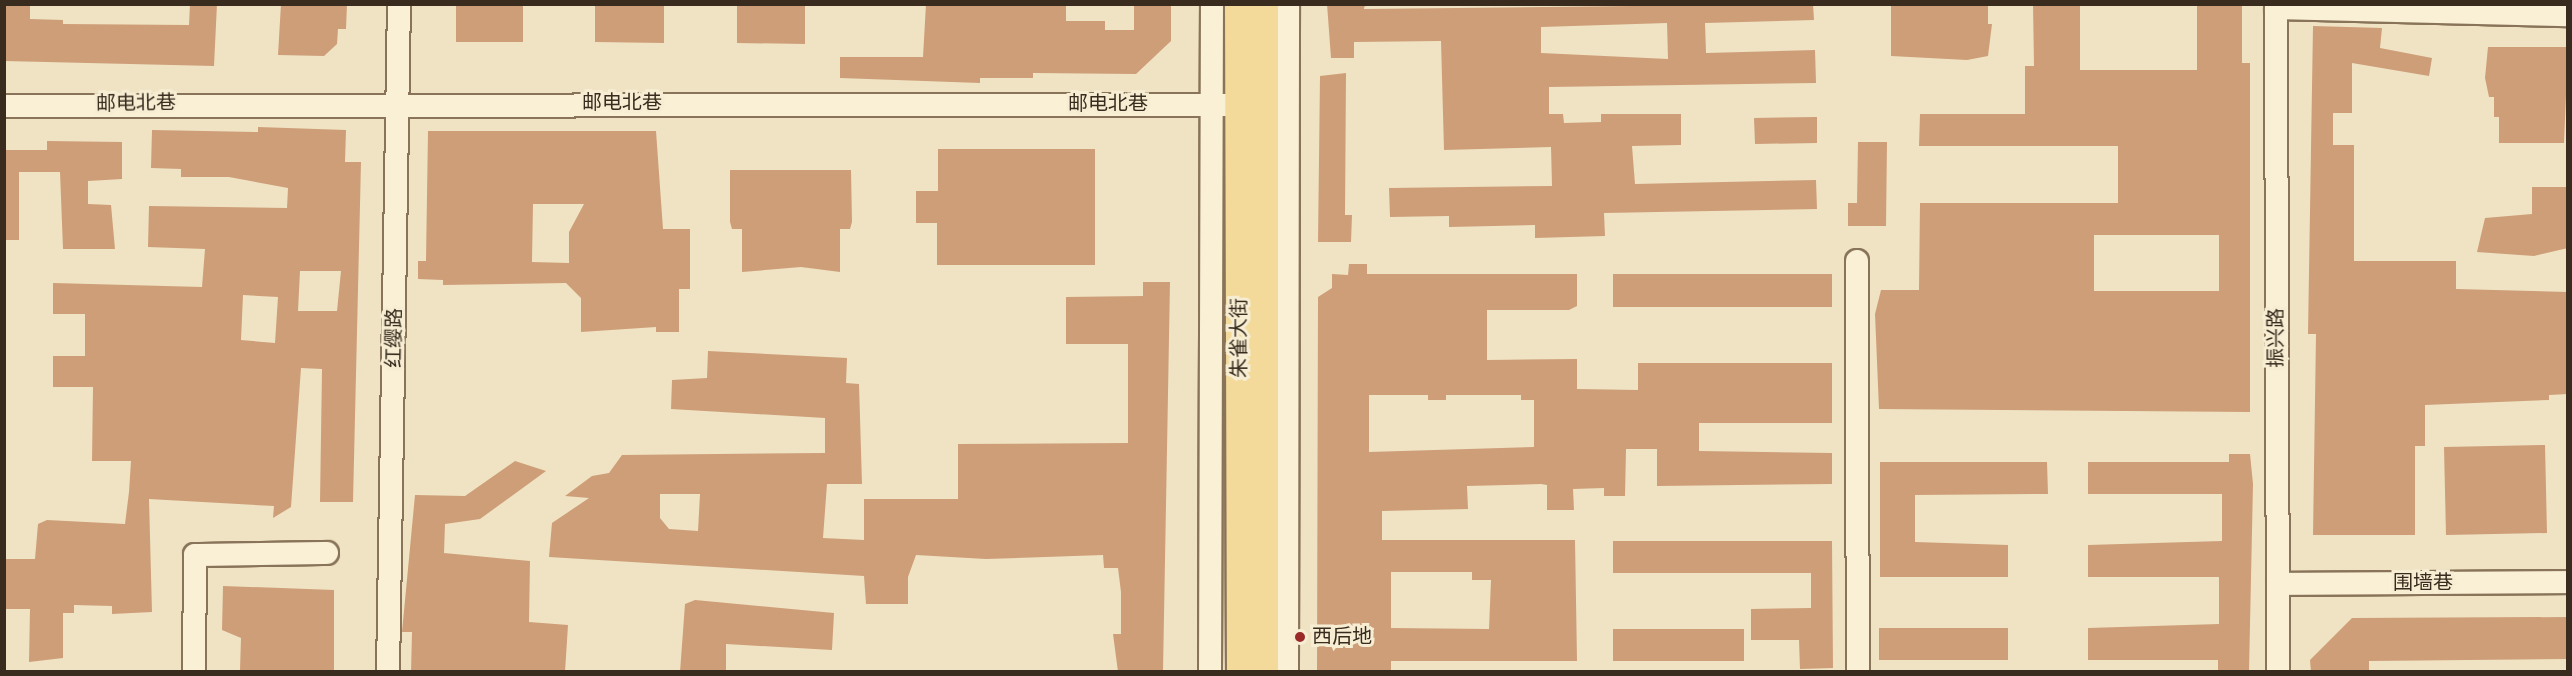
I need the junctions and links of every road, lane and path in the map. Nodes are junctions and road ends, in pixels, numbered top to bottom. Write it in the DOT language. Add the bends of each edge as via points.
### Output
graph roads {
  1 [pos="399,4"];
  2 [pos="1212,4"];
  3 [pos="1239,4"];
  4 [pos="1264,4"];
  5 [pos="1288,4"];
  6 [pos="2276,6"];
  7 [pos="2568,15"];
  8 [pos="399,102"];
  9 [pos="1225,105"];
  10 [pos="4,106"];
  11 [pos="1857,261"];
  12 [pos="327,553"];
  13 [pos="2568,582"];
  14 [pos="2278,584"];
  15 [pos="194,672"];
  16 [pos="388,672"];
  17 [pos="1210,672"];
  18 [pos="1241,672"];
  19 [pos="1264,672"];
  20 [pos="1287,672"];
  21 [pos="1858,672"];
  22 [pos="2278,672"];
  1 -- 8 [label="street, 红缨路"];
  2 -- 9 [label="street"];
  3 -- 9 [label="main road, 朱雀大街"];
  4 -- 19 [label="main road, 朱雀大街"];
  5 -- 20 [label="street"];
  6 -- 7 [label="street"];
  6 -- 14 [label="street, 振兴路"];
  8 -- 9 [label="street, 邮电北巷"];
  8 -- 10 [label="street, 邮电北巷"];
  8 -- 16 [label="street, 红缨路"];
  9 -- 17 [label="street"];
  9 -- 18 [label="main road, 朱雀大街"];
  11 -- 21 [label="street"];
  12 -- 15 [label="street" via="195,555"];
  13 -- 14 [label="street, 围墙巷"];
  14 -- 22 [label="street, 振兴路"];
}
